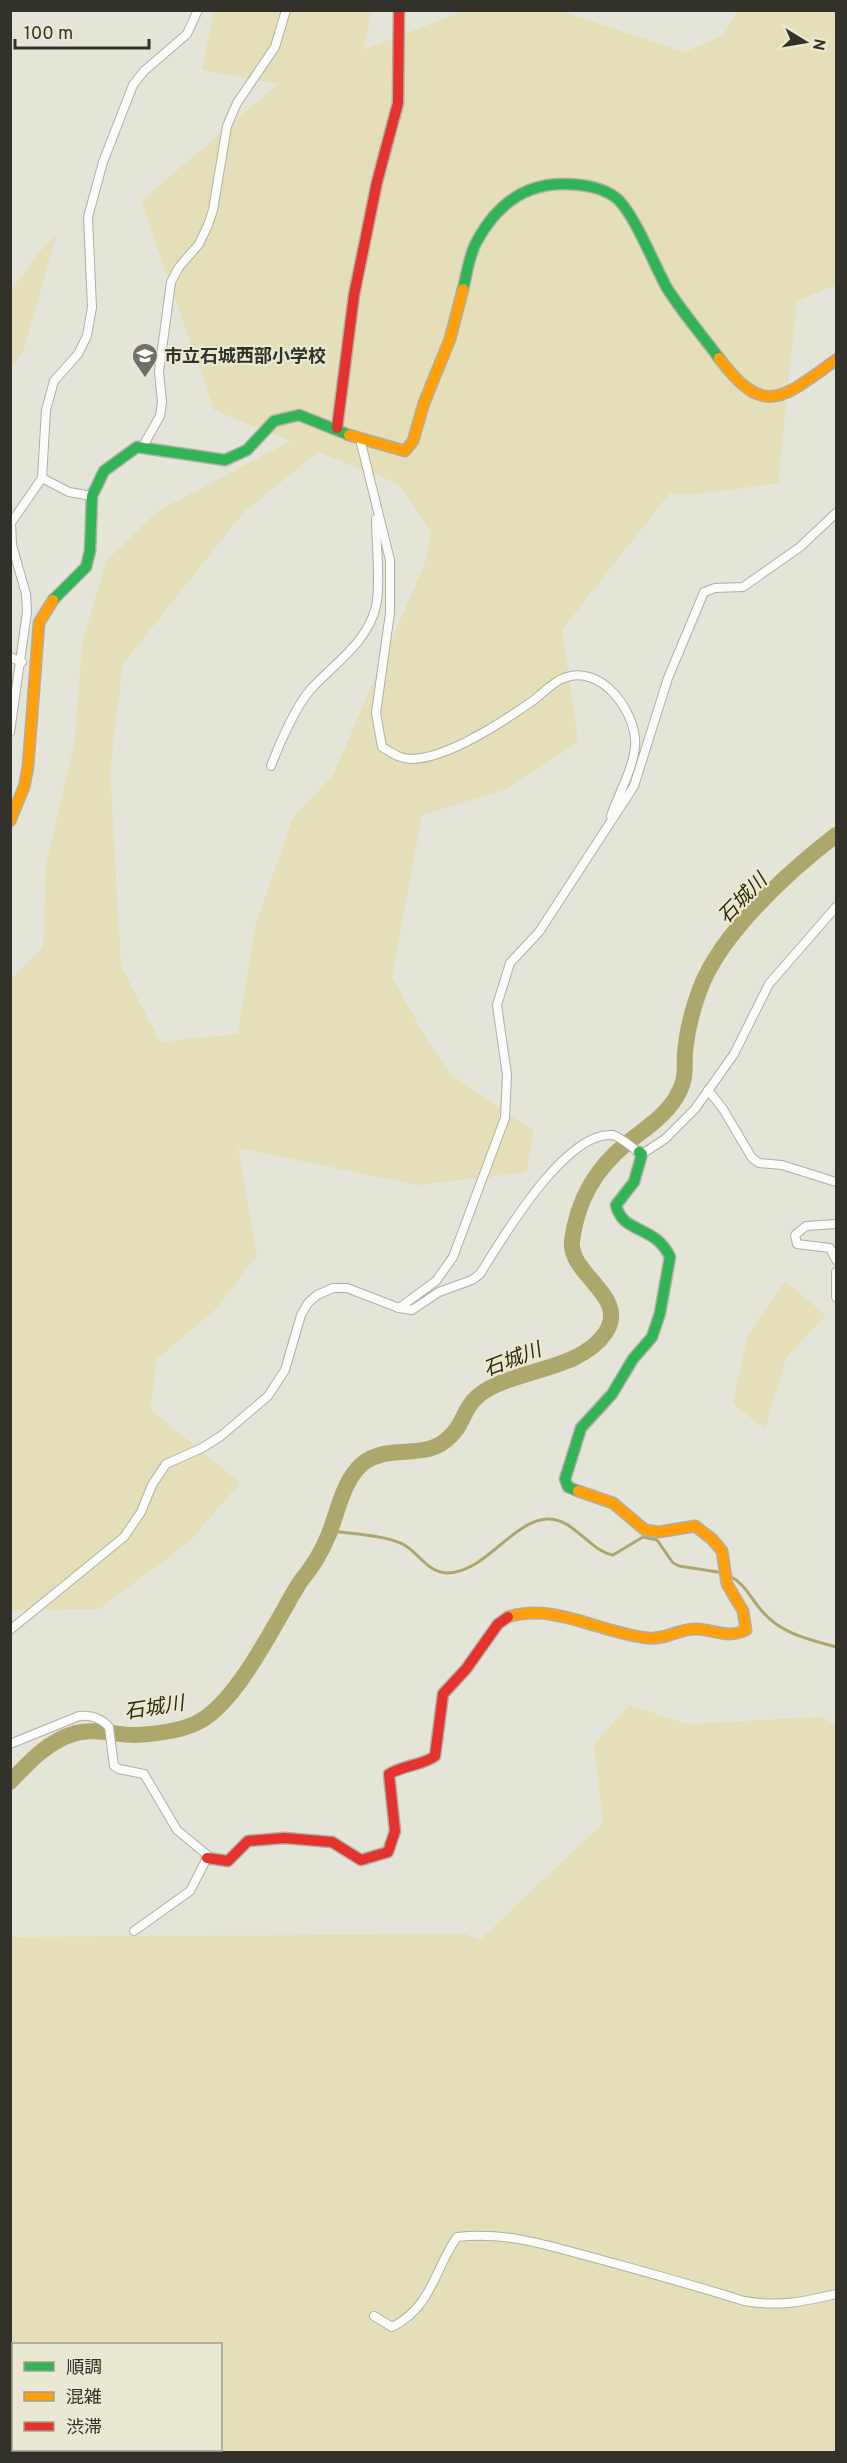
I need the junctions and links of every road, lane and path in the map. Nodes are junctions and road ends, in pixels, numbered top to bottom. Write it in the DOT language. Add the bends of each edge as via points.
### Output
graph roads {
  1 [pos="198,10"];
  2 [pos="286,10"];
  3 [pos="399,10"];
  4 [pos="837,360"];
  5 [pos="337,428"];
  6 [pos="360,439"];
  7 [pos="143,446"];
  8 [pos="42,478"];
  9 [pos="92,496"];
  10 [pos="375,508"];
  11 [pos="837,513"];
  12 [pos="10,657"];
  13 [pos="22,662"];
  14 [pos="10,732"];
  15 [pos="271,766"];
  16 [pos="10,821"];
  17 [pos="606,829"];
  18 [pos="837,907"];
  19 [pos="708,1090"];
  20 [pos="640,1153"];
  21 [pos="837,1182"];
  22 [pos="837,1224"];
  23 [pos="837,1260"];
  24 [pos="837,1272"];
  25 [pos="837,1297"];
  26 [pos="399,1308"];
  27 [pos="10,1630"];
  28 [pos="10,1744"];
  29 [pos="207,1858"];
  30 [pos="134,1930"];
  31 [pos="837,2294"];
  32 [pos="374,2316"];
  1 -- 8 [label="street" via="187,34 133,85 103,162 88,218 92,307 87,336 78,354 54,381 46,410"];
  2 -- 7 [label="street" via="275,47 237,103 227,126 208,225 171,282 159,372 160,416"];
  3 -- 5 [label="street" via="398,103 354,295"];
  4 -- 6 [label="street" via="788,394 775,398 756,395 736,381 668,289 617,198 597,188 546,184 524,190 502,205 476,242 450,339 413,441 405,451"];
  5 -- 6 [label="street"];
  5 -- 7 [label="street" via="299,415 276,418 265,426 249,450 238,458 225,460"];
  6 -- 10 [label="street"];
  7 -- 9 [label="street" via="104,471"];
  8 -- 9 [label="street" via="69,492"];
  8 -- 13 [label="street" via="15,516 10,532 26,594"];
  9 -- 16 [label="street" via="86,567 48,605 39,623 28,767"];
  10 -- 15 [label="street" via="376,606 366,630 335,668 310,690"];
  10 -- 17 [label="street" via="390,560 390,613 376,713 382,747 396,757 431,756 492,730 564,677 597,679 628,714 635,732 635,750"];
  11 -- 17 [label="street" via="801,547 743,587 704,592 668,678 634,786"];
  12 -- 13 [label="street"];
  13 -- 14 [label="street"];
  17 -- 26 [label="street" via="539,932 510,963 497,1005 507,1075 505,1118 453,1257 436,1281"];
  18 -- 19 [label="street" via="769,984 734,1054"];
  19 -- 20 [label="street" via="665,1138"];
  19 -- 21 [label="street" via="759,1163 782,1165"];
  20 -- 26 [label="street" via="614,1135 593,1138 560,1165 518,1213 480,1274 439,1292 412,1310"];
  20 -- 29 [label="street" via="634,1182 616,1205 623,1220 657,1238 670,1257 660,1313 652,1337 633,1359 616,1389 581,1428 565,1479 575,1491 620,1506 641,1528 656,1532 695,1526 714,1540 725,1557 723,1571 728,1587 744,1611 746,1630 735,1636 698,1629 662,1638 640,1638 555,1615 508,1616 443,1694 435,1756 428,1762 403,1765 389,1774 396,1837 388,1852 361,1860 332,1842 284,1838 248,1841 228,1861"];
  22 -- 23 [label="street" via="806,1226 795,1235 797,1244 830,1248"];
  24 -- 25 [label="street"];
  26 -- 27 [label="street" via="347,1288 333,1288 316,1296 301,1315 285,1370 268,1396 221,1436 166,1464 124,1537"];
  28 -- 29 [label="street" via="79,1716 105,1722 114,1766 144,1774 177,1830"];
  29 -- 30 [label="street" via="190,1891"];
  31 -- 32 [label="street" via="793,2304 744,2301 563,2247 506,2236 468,2235 457,2237 424,2303 414,2313 392,2327"];
}
